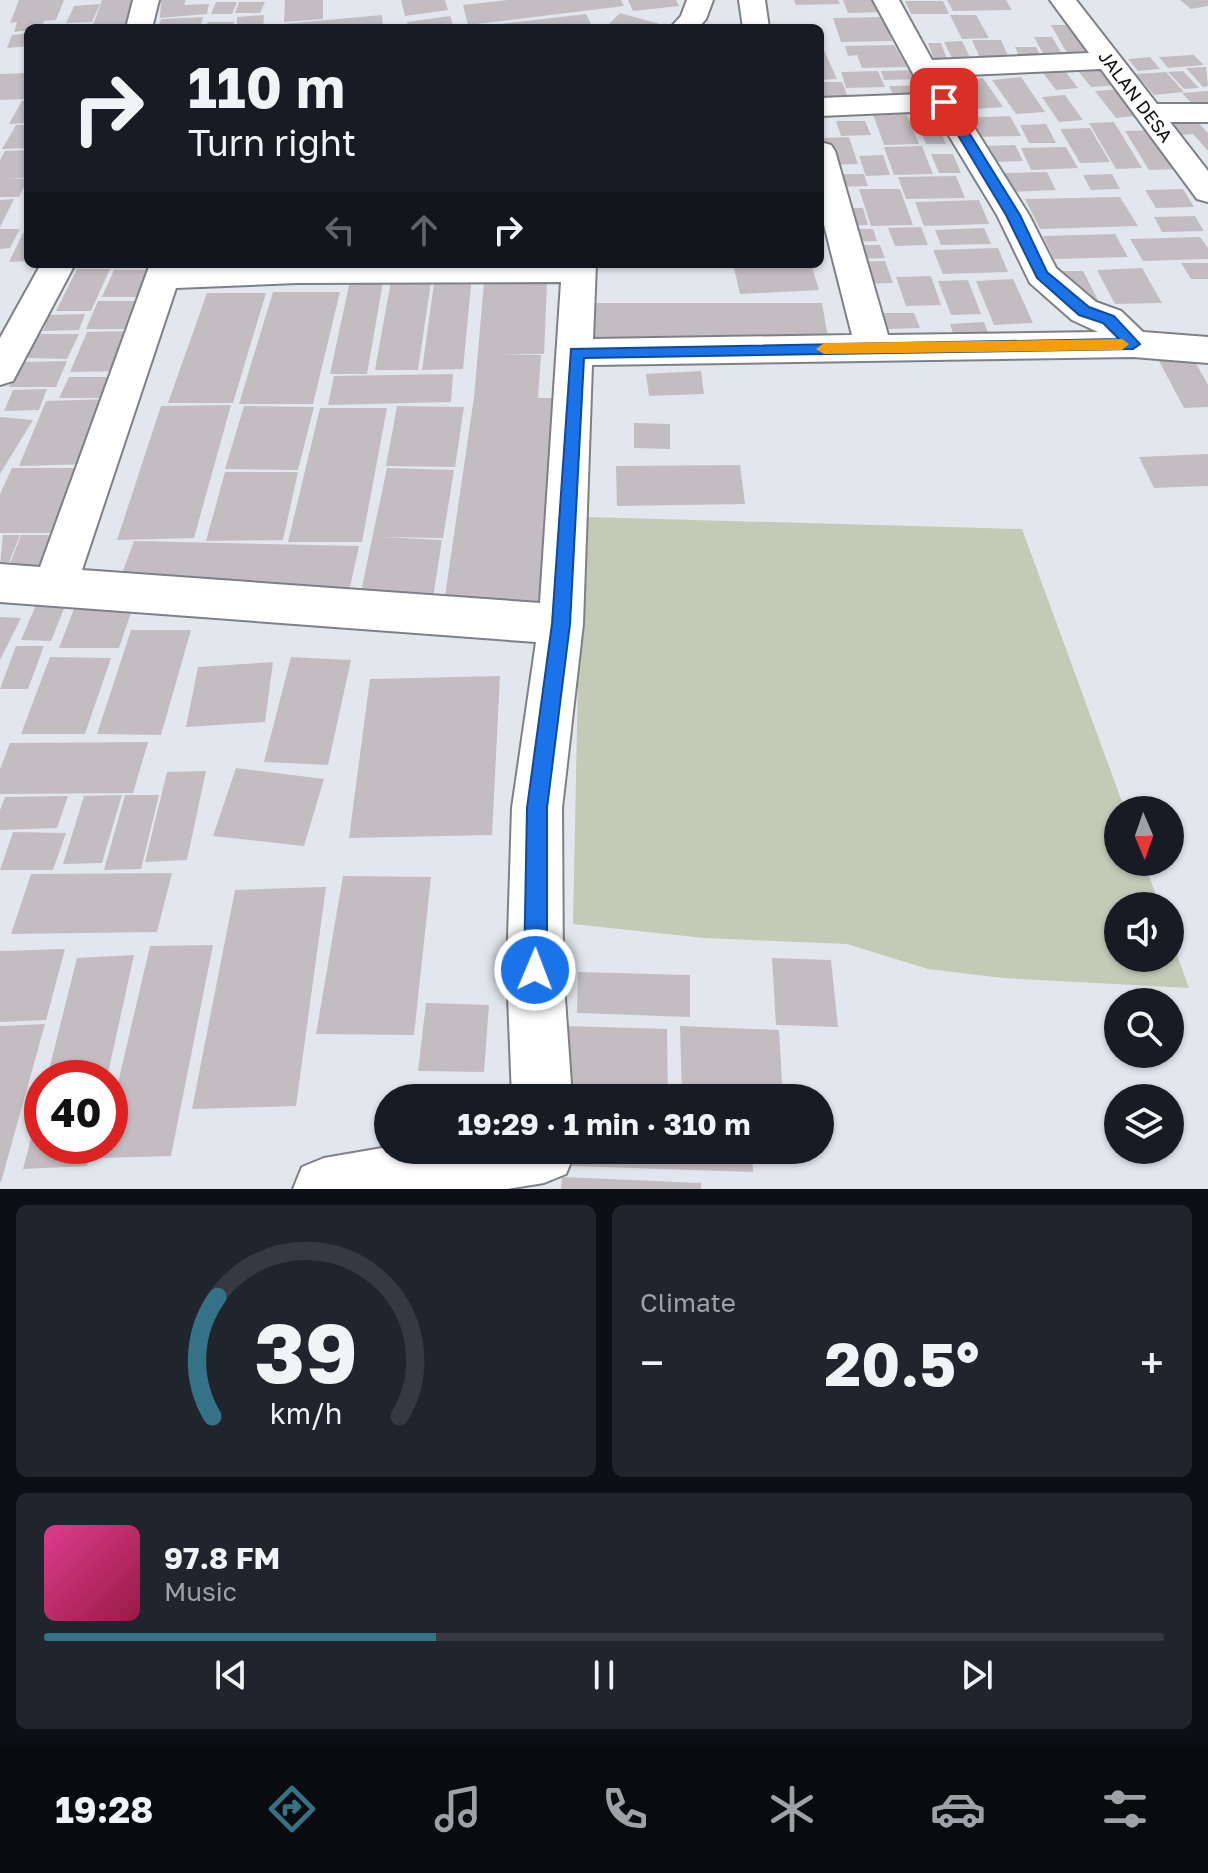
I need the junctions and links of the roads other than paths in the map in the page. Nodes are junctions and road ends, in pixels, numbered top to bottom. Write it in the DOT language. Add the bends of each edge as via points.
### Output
graph roads {
  1 [pos="146,0"];
  2 [pos="700,0"];
  3 [pos="752,0"];
  4 [pos="886,0"];
  5 [pos="1063,0"];
  6 [pos="140,24"];
  7 [pos="687,24"];
  8 [pos="755,24"];
  9 [pos="1109,60"];
  10 [pos="923,69"];
  11 [pos="944,102"];
  12 [pos="824,107"];
  13 [pos="1150,113"];
  14 [pos="1208,113"];
  15 [pos="824,166"];
  16 [pos="1208,192"];
  17 [pos="56,268"];
  18 [pos="523,268"];
  19 [pos="579,268"];
  20 [pos="164,270"];
  21 [pos="1133,344"];
  22 [pos="874,348"];
  23 [pos="1208,350"];
  24 [pos="576,352"];
  25 [pos="0,371"];
  26 [pos="0,583"];
  27 [pos="55,587"];
  28 [pos="561,624"];
  29 [pos="540,1084"];
  30 [pos="454,1164"];
  31 [pos="324,1189"];
  1 -- 6 [label="street"];
  2 -- 7 [label="street"];
  3 -- 8 [label="street"];
  4 -- 10 [label="street"];
  5 -- 9 [label="street, JALAN DESA"];
  9 -- 10 [label="street"];
  9 -- 13 [label="street, JALAN DESA"];
  10 -- 11 [label="street"];
  11 -- 12 [label="street"];
  11 -- 21 [label="street" via="1013,215 1042,275 1084,311 1108,320"];
  13 -- 14 [label="street"];
  13 -- 16 [label="street, JALAN DESA"];
  15 -- 22 [label="street"];
  17 -- 25 [label="street"];
  18 -- 20 [label="street"];
  19 -- 24 [label="street"];
  20 -- 27 [label="street"];
  21 -- 22 [label="street"];
  21 -- 23 [label="street"];
  22 -- 24 [label="street"];
  24 -- 28 [label="street"];
  26 -- 27 [label="street"];
  27 -- 28 [label="street"];
  28 -- 29 [label="street" via="537,808"];
  30 -- 31 [label="street"];
}
